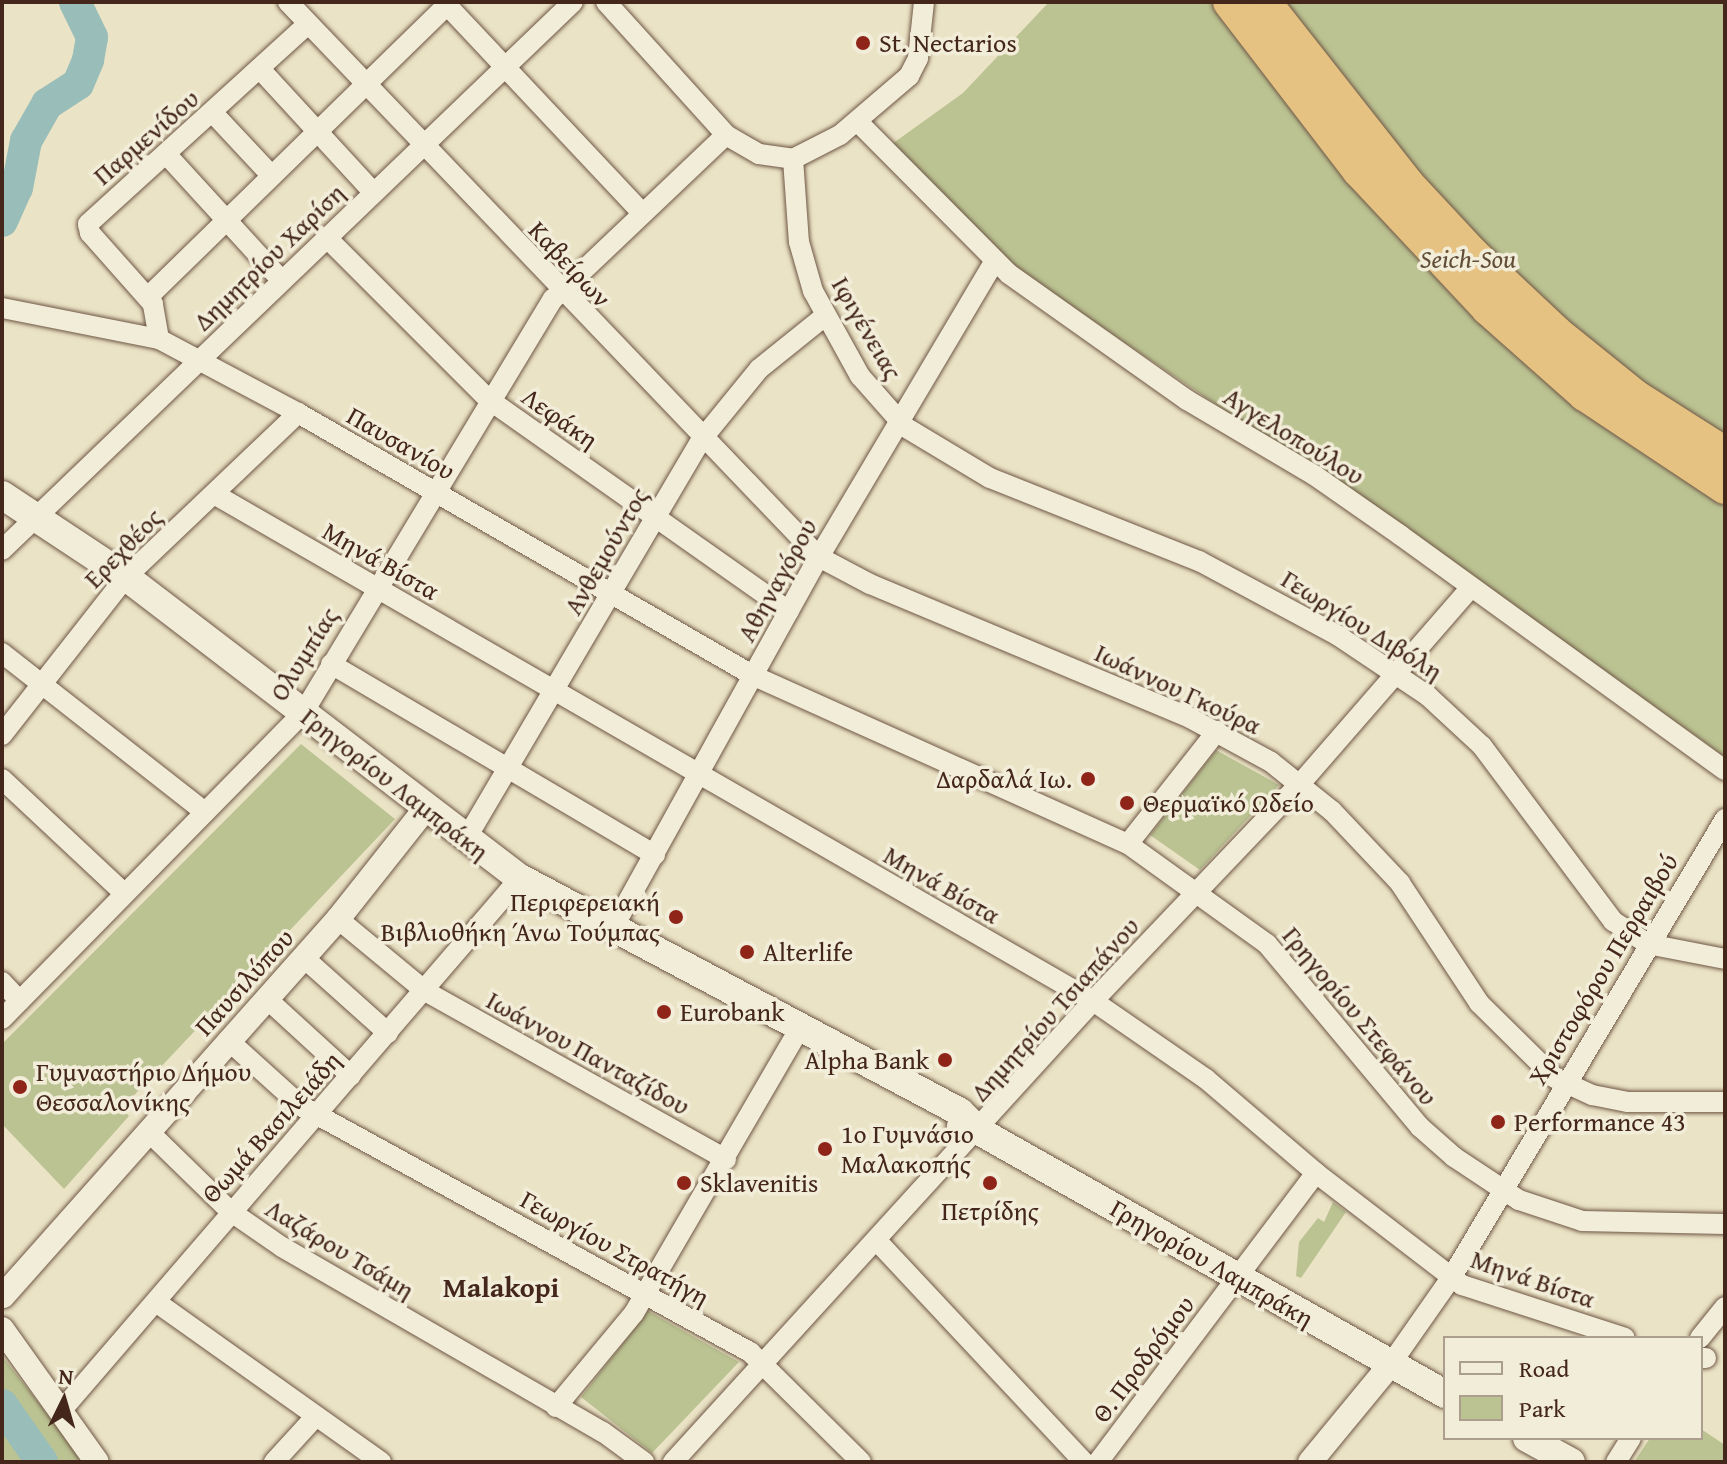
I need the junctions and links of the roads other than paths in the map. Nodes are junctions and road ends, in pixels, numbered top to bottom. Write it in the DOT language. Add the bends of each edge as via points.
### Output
graph roads {
  1 [pos="288,2"];
  2 [pos="573,2"];
  3 [pos="606,2"];
  4 [pos="924,2"];
  5 [pos="1230,2"];
  6 [pos="1264,2"];
  7 [pos="445,4"];
  8 [pos="308,24"];
  9 [pos="260,69"];
  10 [pos="503,70"];
  11 [pos="366,85"];
  12 [pos="213,113"];
  13 [pos="857,121"];
  14 [pos="318,133"];
  15 [pos="726,135"];
  16 [pos="423,146"];
  17 [pos="167,155"];
  18 [pos="793,159"];
  19 [pos="272,176"];
  20 [pos="373,192"];
  21 [pos="642,213"];
  22 [pos="225,221"];
  23 [pos="326,237"];
  24 [pos="994,262"];
  25 [pos="281,280"];
  26 [pos="559,290"];
  27 [pos="148,297"];
  28 [pos="2,308"];
  29 [pos="825,316"];
  30 [pos="159,339"];
  31 [pos="200,360"];
  32 [pos="488,399"];
  33 [pos="298,413"];
  34 [pos="898,420"];
  35 [pos="702,439"];
  36 [pos="1725,454"];
  37 [pos="1725,487"];
  38 [pos="432,491"];
  39 [pos="214,494"];
  40 [pos="2,495"];
  41 [pos="35,516"];
  42 [pos="654,517"];
  43 [pos="2,550"];
  44 [pos="819,557"];
  45 [pos="126,577"];
  46 [pos="1471,587"];
  47 [pos="375,588"];
  48 [pos="611,592"];
  49 [pos="789,611"];
  50 [pos="2,653"];
  51 [pos="331,664"];
  52 [pos="1396,674"];
  53 [pos="754,676"];
  54 [pos="41,683"];
  55 [pos="555,692"];
  56 [pos="303,713"];
  57 [pos="1217,731"];
  58 [pos="2,735"];
  59 [pos="510,770"];
  60 [pos="1725,770"];
  61 [pos="699,777"];
  62 [pos="2,779"];
  63 [pos="1300,784"];
  64 [pos="426,808"];
  65 [pos="205,812"];
  66 [pos="1725,819"];
  67 [pos="466,839"];
  68 [pos="1128,844"];
  69 [pos="655,855"];
  70 [pos="520,878"];
  71 [pos="1198,892"];
  72 [pos="125,894"];
  73 [pos="338,919"];
  74 [pos="613,928"];
  75 [pos="1648,944"];
  76 [pos="303,957"];
  77 [pos="1725,959"];
  78 [pos="2,982"];
  79 [pos="425,991"];
  80 [pos="266,998"];
  81 [pos="20,1001"];
  82 [pos="1093,1001"];
  83 [pos="2,1019"];
  84 [pos="388,1033"];
  85 [pos="805,1033"];
  86 [pos="228,1040"];
  87 [pos="351,1076"];
  88 [pos="1567,1085"];
  89 [pos="1725,1102"];
  90 [pos="317,1115"];
  91 [pos="979,1131"];
  92 [pos="149,1132"];
  93 [pos="726,1159"];
  94 [pos="1316,1173"];
  95 [pos="1504,1191"];
  96 [pos="230,1211"];
  97 [pos="1725,1224"];
  98 [pos="877,1241"];
  99 [pos="1237,1278"];
  100 [pos="1451,1278"];
  101 [pos="2,1292"];
  102 [pos="645,1294"];
  103 [pos="156,1302"];
  104 [pos="1725,1307"];
  105 [pos="2,1329"];
  106 [pos="1619,1336"];
  107 [pos="1702,1336"];
  108 [pos="766,1365"];
  109 [pos="1390,1365"];
  110 [pos="1443,1393"];
  111 [pos="556,1407"];
  112 [pos="61,1411"];
  113 [pos="316,1416"];
  114 [pos="1531,1440"];
  115 [pos="1630,1440"];
  116 [pos="97,1462"];
  117 [pos="274,1462"];
  118 [pos="381,1462"];
  119 [pos="644,1462"];
  120 [pos="673,1462"];
  121 [pos="861,1462"];
  122 [pos="1084,1462"];
  123 [pos="1098,1462"];
  124 [pos="1310,1462"];
  125 [pos="1571,1462"];
  126 [pos="1616,1462"];
  1 -- 8 [label="street, Καβείρων"];
  2 -- 10 [label="street, Δημητρίου Χαρίση"];
  3 -- 15 [label="street"];
  4 -- 13 [label="street" via="914,69"];
  5 -- 37 [label="highway" via="1359,170 1488,308 1585,394"];
  6 -- 36 [label="highway" via="1407,184 1472,254 1556,333 1634,396"];
  7 -- 10 [label="street"];
  7 -- 11 [label="street"];
  8 -- 9 [label="street, Παρμενίδου"];
  8 -- 11 [label="street, Καβείρων"];
  9 -- 12 [label="street, Παρμενίδου"];
  9 -- 14 [label="street"];
  10 -- 16 [label="street, Δημητρίου Χαρίση"];
  10 -- 21 [label="street"];
  11 -- 14 [label="street"];
  11 -- 16 [label="street, Καβείρων"];
  12 -- 17 [label="street, Παρμενίδου"];
  12 -- 19 [label="street"];
  13 -- 18 [label="street"];
  13 -- 24 [label="street, Αγγελοπούλου"];
  14 -- 19 [label="street"];
  14 -- 20 [label="street"];
  15 -- 18 [label="street" via="759,154"];
  15 -- 21 [label="street, Ολυμπίας"];
  16 -- 20 [label="street, Δημητρίου Χαρίση"];
  16 -- 26 [label="street, Καβείρων"];
  17 -- 22 [label="street"];
  17 -- 27 [label="street, Παρμενίδου" via="88,227"];
  18 -- 29 [label="street, Ιφιγένειας" via="799,242"];
  19 -- 22 [label="street"];
  20 -- 23 [label="street, Δημητρίου Χαρίση"];
  21 -- 26 [label="street, Ολυμπίας"];
  22 -- 25 [label="street"];
  22 -- 27 [label="street"];
  23 -- 25 [label="street, Δημητρίου Χαρίση"];
  23 -- 32 [label="street, Λεφάκη"];
  24 -- 34 [label="street, Αθηναγόρου"];
  24 -- 46 [label="street, Αγγελοπούλου" via="1187,400 1314,475"];
  25 -- 31 [label="street, Δημητρίου Χαρίση"];
  26 -- 32 [label="street, Ολυμπίας"];
  26 -- 35 [label="street, Καβείρων"];
  27 -- 30 [label="street" via="158,315"];
  28 -- 30 [label="street, Παυσανίου"];
  29 -- 34 [label="street, Ιφιγένειας" via="860,376"];
  29 -- 35 [label="street, Ανθεμούντος" via="759,369"];
  30 -- 31 [label="street, Παυσανίου"];
  31 -- 33 [label="street, Παυσανίου"];
  31 -- 41 [label="street, Δημητρίου Χαρίση"];
  32 -- 38 [label="street, Ολυμπίας"];
  32 -- 42 [label="street, Λεφάκη"];
  33 -- 38 [label="street, Παυσανίου"];
  33 -- 39 [label="street, Ερεχθέος"];
  34 -- 44 [label="street, Αθηναγόρου"];
  34 -- 52 [label="street, Γεωργίου Διβόλη" via="931,446 1002,484 1236,579"];
  35 -- 42 [label="street, Ανθεμούντος"];
  35 -- 44 [label="street, Καβείρων"];
  38 -- 47 [label="street, Ολυμπίας"];
  38 -- 48 [label="street, Παυσανίου"];
  39 -- 45 [label="street, Ερεχθέος"];
  39 -- 47 [label="street, Μηνά Βίστα"];
  40 -- 41 [label="main road, Γρηγορίου Λαμπράκη"];
  41 -- 43 [label="street, Δημητρίου Χαρίση"];
  41 -- 45 [label="main road, Γρηγορίου Λαμπράκη"];
  42 -- 48 [label="street, Ανθεμούντος"];
  42 -- 49 [label="street, Λεφάκη"];
  44 -- 49 [label="street, Αθηναγόρου"];
  44 -- 57 [label="street, Ιωάννου Γκούρα" via="870,584"];
  45 -- 54 [label="street, Ερεχθέος"];
  45 -- 56 [label="main road, Γρηγορίου Λαμπράκη"];
  46 -- 52 [label="street, Δημητρίου Τσιαπάνου"];
  46 -- 60 [label="street, Αγγελοπούλου"];
  47 -- 51 [label="street, Ολυμπίας"];
  47 -- 55 [label="street, Μηνά Βίστα"];
  48 -- 53 [label="street, Παυσανίου"];
  48 -- 55 [label="street, Ανθεμούντος"];
  49 -- 53 [label="street, Αθηναγόρου"];
  50 -- 54 [label="street"];
  51 -- 56 [label="street, Ολυμπίας"];
  51 -- 59 [label="street"];
  52 -- 63 [label="street, Δημητρίου Τσιαπάνου"];
  52 -- 75 [label="street, Γεωργίου Διβόλη" via="1482,746 1528,801 1602,909"];
  53 -- 61 [label="street, Αθηναγόρου"];
  53 -- 68 [label="street, Γρηγορίου Στεφάνου"];
  54 -- 58 [label="street, Ερεχθέος"];
  54 -- 65 [label="street"];
  55 -- 59 [label="street, Ανθεμούντος"];
  55 -- 61 [label="street, Μηνά Βίστα"];
  56 -- 64 [label="main road, Γρηγορίου Λαμπράκη"];
  56 -- 65 [label="street, Ολυμπίας"];
  57 -- 63 [label="street, Ιωάννου Γκούρα"];
  57 -- 68 [label="street"];
  59 -- 67 [label="street, Ανθεμούντος"];
  59 -- 69 [label="street"];
  61 -- 69 [label="street, Αθηναγόρου"];
  61 -- 82 [label="street, Μηνά Βίστα"];
  62 -- 72 [label="street"];
  63 -- 71 [label="street, Δημητρίου Τσιαπάνου"];
  63 -- 88 [label="street, Ιωάννου Γκούρα" via="1400,883 1491,1018"];
  64 -- 67 [label="main road, Γρηγορίου Λαμπράκη"];
  64 -- 73 [label="street, Παυσιλύπου"];
  65 -- 72 [label="street, Ολυμπίας"];
  66 -- 75 [label="street, Χριστοφόρου Περραιβού"];
  67 -- 70 [label="main road, Γρηγορίου Λαμπράκη"];
  68 -- 71 [label="street, Γρηγορίου Στεφάνου"];
  69 -- 74 [label="street, Αθηναγόρου"];
  70 -- 74 [label="main road, Γρηγορίου Λαμπράκη"];
  70 -- 79 [label="street, Θωμά Βασιλειάδη"];
  71 -- 82 [label="street, Δημητρίου Τσιαπάνου"];
  71 -- 95 [label="street, Γρηγορίου Στεφάνου" via="1286,962 1430,1138"];
  72 -- 81 [label="street, Ολυμπίας"];
  73 -- 76 [label="street, Παυσιλύπου"];
  73 -- 79 [label="street, Ιωάννου Πανταζίδου"];
  74 -- 85 [label="main road, Γρηγορίου Λαμπράκη"];
  75 -- 77 [label="street, Γεωργίου Διβόλη"];
  75 -- 88 [label="street, Χριστοφόρου Περραιβού"];
  76 -- 80 [label="street, Παυσιλύπου"];
  76 -- 84 [label="street"];
  78 -- 81 [label="street"];
  79 -- 84 [label="street, Θωμά Βασιλειάδη"];
  79 -- 93 [label="street, Ιωάννου Πανταζίδου"];
  80 -- 86 [label="street, Παυσιλύπου"];
  80 -- 87 [label="street"];
  81 -- 83 [label="street, Ολυμπίας"];
  82 -- 91 [label="street, Δημητρίου Τσιαπάνου"];
  82 -- 94 [label="street, Μηνά Βίστα" via="1206,1079"];
  84 -- 87 [label="street, Θωμά Βασιλειάδη"];
  85 -- 91 [label="main road, Γρηγορίου Λαμπράκη" via="825,1038 960,1112"];
  85 -- 93 [label="street"];
  86 -- 90 [label="street, Γεωργίου Στρατήγη"];
  86 -- 92 [label="street, Παυσιλύπου"];
  87 -- 90 [label="street, Θωμά Βασιλειάδη"];
  88 -- 89 [label="street, Ιωάννου Γκούρα" via="1628,1102"];
  88 -- 95 [label="street, Χριστοφόρου Περραιβού"];
  90 -- 96 [label="street, Θωμά Βασιλειάδη"];
  90 -- 102 [label="street, Γεωργίου Στρατήγη"];
  91 -- 98 [label="street, Δημητρίου Τσιαπάνου"];
  91 -- 99 [label="main road, Γρηγορίου Λαμπράκη"];
  92 -- 96 [label="street, Λαζάρου Τσάμη"];
  92 -- 101 [label="street, Παυσιλύπου"];
  93 -- 102 [label="street"];
  94 -- 99 [label="street, Θ. Προδρόμου"];
  94 -- 100 [label="street, Μηνά Βίστα"];
  95 -- 97 [label="street, Γρηγορίου Στεφάνου" via="1539,1210 1582,1221"];
  95 -- 100 [label="street, Χριστοφόρου Περραιβού"];
  96 -- 103 [label="street, Θωμά Βασιλειάδη"];
  96 -- 111 [label="street, Λαζάρου Τσάμη"];
  98 -- 108 [label="street, Δημητρίου Τσιαπάνου"];
  98 -- 122 [label="street"];
  99 -- 109 [label="main road, Γρηγορίου Λαμπράκη"];
  99 -- 123 [label="street, Θ. Προδρόμου"];
  100 -- 106 [label="street, Μηνά Βίστα"];
  100 -- 109 [label="street, Χριστοφόρου Περραιβού"];
  102 -- 108 [label="street, Γεωργίου Στρατήγη"];
  102 -- 111 [label="street"];
  103 -- 112 [label="street, Θωμά Βασιλειάδη"];
  103 -- 113 [label="street"];
  104 -- 107 [label="street"];
  105 -- 112 [label="street"];
  108 -- 120 [label="street, Δημητρίου Τσιαπάνου"];
  108 -- 121 [label="street, Γεωργίου Στρατήγη"];
  109 -- 110 [label="main road, Γρηγορίου Λαμπράκη"];
  109 -- 124 [label="street, Χριστοφόρου Περραιβού"];
  111 -- 119 [label="street, Λαζάρου Τσάμη"];
  112 -- 116 [label="street"];
  113 -- 117 [label="street"];
  113 -- 118 [label="street"];
  114 -- 125 [label="main road"];
  115 -- 126 [label="street"];
}
